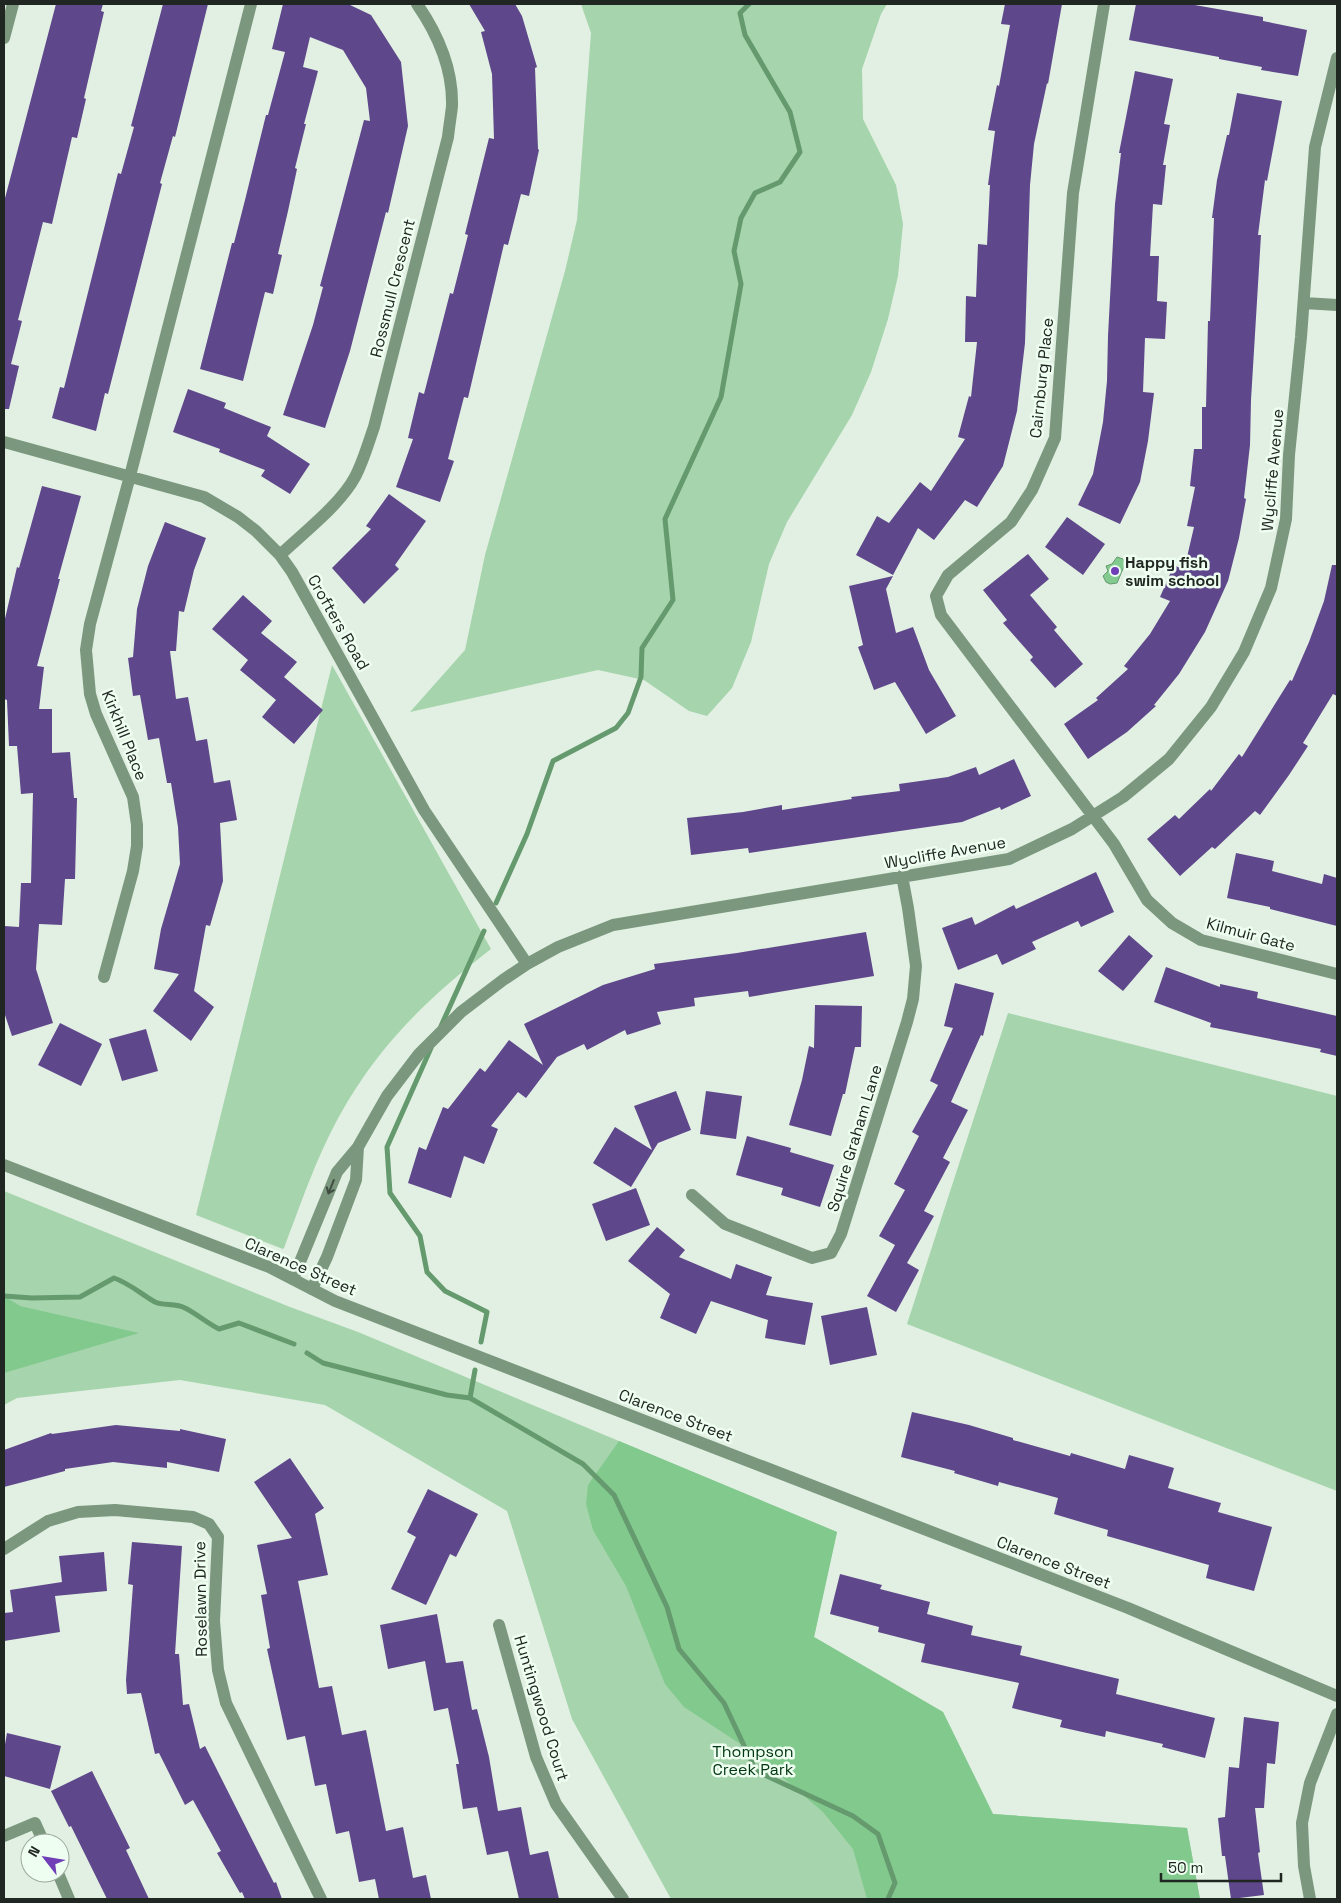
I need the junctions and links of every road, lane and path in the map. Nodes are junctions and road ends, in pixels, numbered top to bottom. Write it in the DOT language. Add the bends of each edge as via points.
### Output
graph roads {
  1 [pos="13,4"];
  2 [pos="252,4"];
  3 [pos="417,4"];
  4 [pos="1104,4"];
  5 [pos="4,38"];
  6 [pos="1337,58"];
  7 [pos="1304,303"];
  8 [pos="1337,305"];
  9 [pos="4,442"];
  10 [pos="130,476"];
  11 [pos="280,556"];
  12 [pos="1092,816"];
  13 [pos="902,876"];
  14 [pos="527,964"];
  15 [pos="1337,974"];
  16 [pos="104,977"];
  17 [pos="358,1147"];
  18 [pos="4,1165"];
  19 [pos="692,1194"];
  20 [pos="293,1279"];
  21 [pos="312,1289"];
  22 [pos="4,1549"];
  23 [pos="499,1625"];
  24 [pos="1337,1696"];
  25 [pos="1337,1714"];
  26 [pos="40,1833"];
  27 [pos="4,1836"];
  28 [pos="63,1883"];
  29 [pos="70,1899"];
  30 [pos="321,1899"];
  31 [pos="623,1899"];
  32 [pos="1310,1899"];
  1 -- 5 [label="street"];
  2 -- 10 [label="street"];
  3 -- 11 [label="street, Rossmull Crescent" via="432,25 449,77 452,105 448,137 374,426 362,461 343,494"];
  4 -- 12 [label="street, Cairnburg Place" via="1074,193 1055,438 1032,490 1011,522 948,575 936,596 941,615"];
  6 -- 7 [label="street, Wycliffe Avenue" via="1315,147"];
  7 -- 8 [label="street"];
  7 -- 12 [label="street, Wycliffe Avenue" via="1286,519 1271,588 1244,652 1205,715 1169,759 1123,797"];
  9 -- 10 [label="street, Crofters Road"];
  10 -- 11 [label="street, Crofters Road" via="204,497 238,517"];
  10 -- 16 [label="street, Kirkhill Place" via="86,650 90,694 133,797 137,825 133,871"];
  11 -- 14 [label="street, Crofters Road" via="328,635 424,810"];
  12 -- 13 [label="street, Wycliffe Avenue" via="1072,829 1009,858"];
  12 -- 15 [label="street, Kilmuir Gate" via="1114,844 1147,900 1172,923 1201,940"];
  13 -- 14 [label="street, Wycliffe Avenue" via="613,925 558,947"];
  13 -- 19 [label="street, Squire Graham Lane" via="916,966 913,999 841,1234 831,1253 812,1258 725,1224"];
  14 -- 17 [label="street, Wycliffe Avenue" via="461,1012 419,1054 387,1096"];
  17 -- 20 [label="street, Wycliffe Avenue, one-way" via="337,1172"];
  17 -- 21 [label="street, Wycliffe Avenue" via="356,1180"];
  18 -- 20 [label="street, Clarence Street" via="269,1266"];
  20 -- 21 [label="street, Clarence Street"];
  21 -- 24 [label="street, Clarence Street" via="1128,1608"];
  22 -- 30 [label="street, Roselawn Drive" via="48,1520 78,1512 115,1510 193,1517 209,1524 218,1537 214,1621 218,1670 226,1703"];
  23 -- 31 [label="street, Huntingwood Court" via="536,1757 556,1804"];
  25 -- 32 [label="street" via="1310,1783 1302,1823 1304,1866"];
  26 -- 27 [label="street" via="35,1823"];
  28 -- 29 [label="street"];
}
